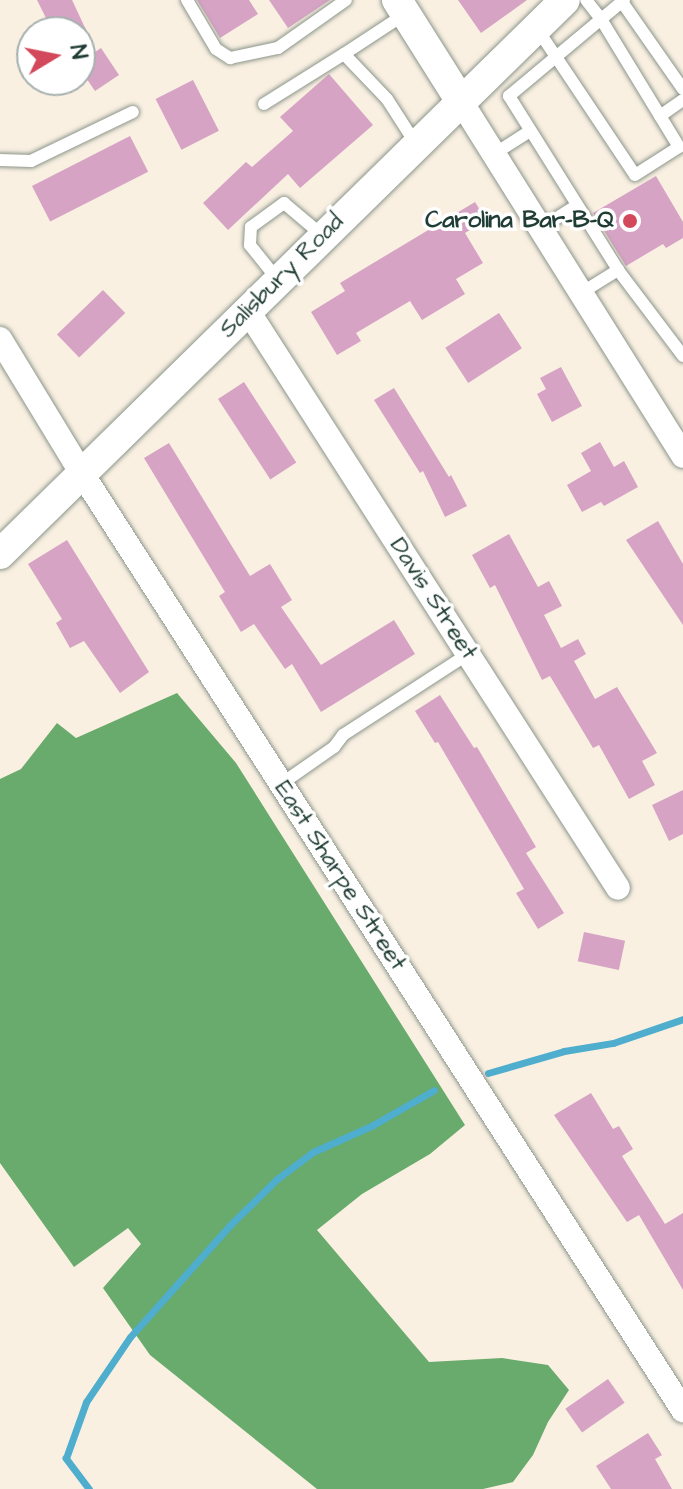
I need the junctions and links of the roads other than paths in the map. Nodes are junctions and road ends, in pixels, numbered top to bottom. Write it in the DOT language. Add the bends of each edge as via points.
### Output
graph roads {
  1 [pos="187,0"];
  2 [pos="346,0"];
  3 [pos="565,0"];
  4 [pos="586,0"];
  5 [pos="623,1"];
  6 [pos="401,7"];
  7 [pos="601,19"];
  8 [pos="536,27"];
  9 [pos="344,54"];
  10 [pos="556,56"];
  11 [pos="489,72"];
  12 [pos="683,89"];
  13 [pos="509,96"];
  14 [pos="460,100"];
  15 [pos="683,100"];
  16 [pos="264,104"];
  17 [pos="133,112"];
  18 [pos="660,116"];
  19 [pos="530,131"];
  20 [pos="416,144"];
  21 [pos="681,150"];
  22 [pos="494,154"];
  23 [pos="0,160"];
  24 [pos="576,206"];
  25 [pos="541,228"];
  26 [pos="323,236"];
  27 [pos="618,270"];
  28 [pos="278,280"];
  29 [pos="581,293"];
  30 [pos="248,311"];
  31 [pos="0,339"];
  32 [pos="683,356"];
  33 [pos="683,456"];
  34 [pos="81,472"];
  35 [pos="0,554"];
  36 [pos="468,654"];
  37 [pos="281,784"];
  38 [pos="618,888"];
  39 [pos="683,1410"];
  1 -- 2 [label="lane" via="216,49 230,58 278,48"];
  3 -- 8 [label="street, Salisbury Road"];
  4 -- 7 [label="lane"];
  5 -- 7 [label="lane"];
  5 -- 12 [label="lane"];
  6 -- 9 [label="lane"];
  6 -- 14 [label="street"];
  7 -- 10 [label="lane"];
  7 -- 18 [label="lane"];
  8 -- 10 [label="lane"];
  8 -- 11 [label="street, Salisbury Road"];
  9 -- 16 [label="lane"];
  9 -- 20 [label="lane" via="387,99"];
  10 -- 13 [label="lane"];
  10 -- 21 [label="lane" via="635,175"];
  11 -- 13 [label="lane"];
  11 -- 14 [label="street, Salisbury Road"];
  13 -- 19 [label="lane"];
  14 -- 20 [label="street, Salisbury Road"];
  14 -- 22 [label="street"];
  15 -- 18 [label="lane"];
  17 -- 23 [label="lane" via="31,161"];
  18 -- 21 [label="lane"];
  19 -- 22 [label="lane"];
  19 -- 24 [label="lane"];
  20 -- 26 [label="street, Salisbury Road"];
  22 -- 25 [label="street"];
  24 -- 25 [label="lane"];
  24 -- 27 [label="lane"];
  25 -- 29 [label="street"];
  26 -- 28 [label="street, Salisbury Road"];
  26 -- 28 [label="lane" via="284,203 251,227 250,245"];
  27 -- 29 [label="lane"];
  27 -- 32 [label="lane"];
  28 -- 30 [label="street, Salisbury Road"];
  29 -- 33 [label="street"];
  30 -- 34 [label="street, Salisbury Road"];
  30 -- 36 [label="street, Davis Street"];
  31 -- 34 [label="street, East Sharpe Street"];
  34 -- 35 [label="street, Salisbury Road"];
  34 -- 37 [label="street, East Sharpe Street"];
  36 -- 37 [label="lane" via="343,735"];
  36 -- 38 [label="street, Davis Street"];
  37 -- 39 [label="street, East Sharpe Street"];
}
